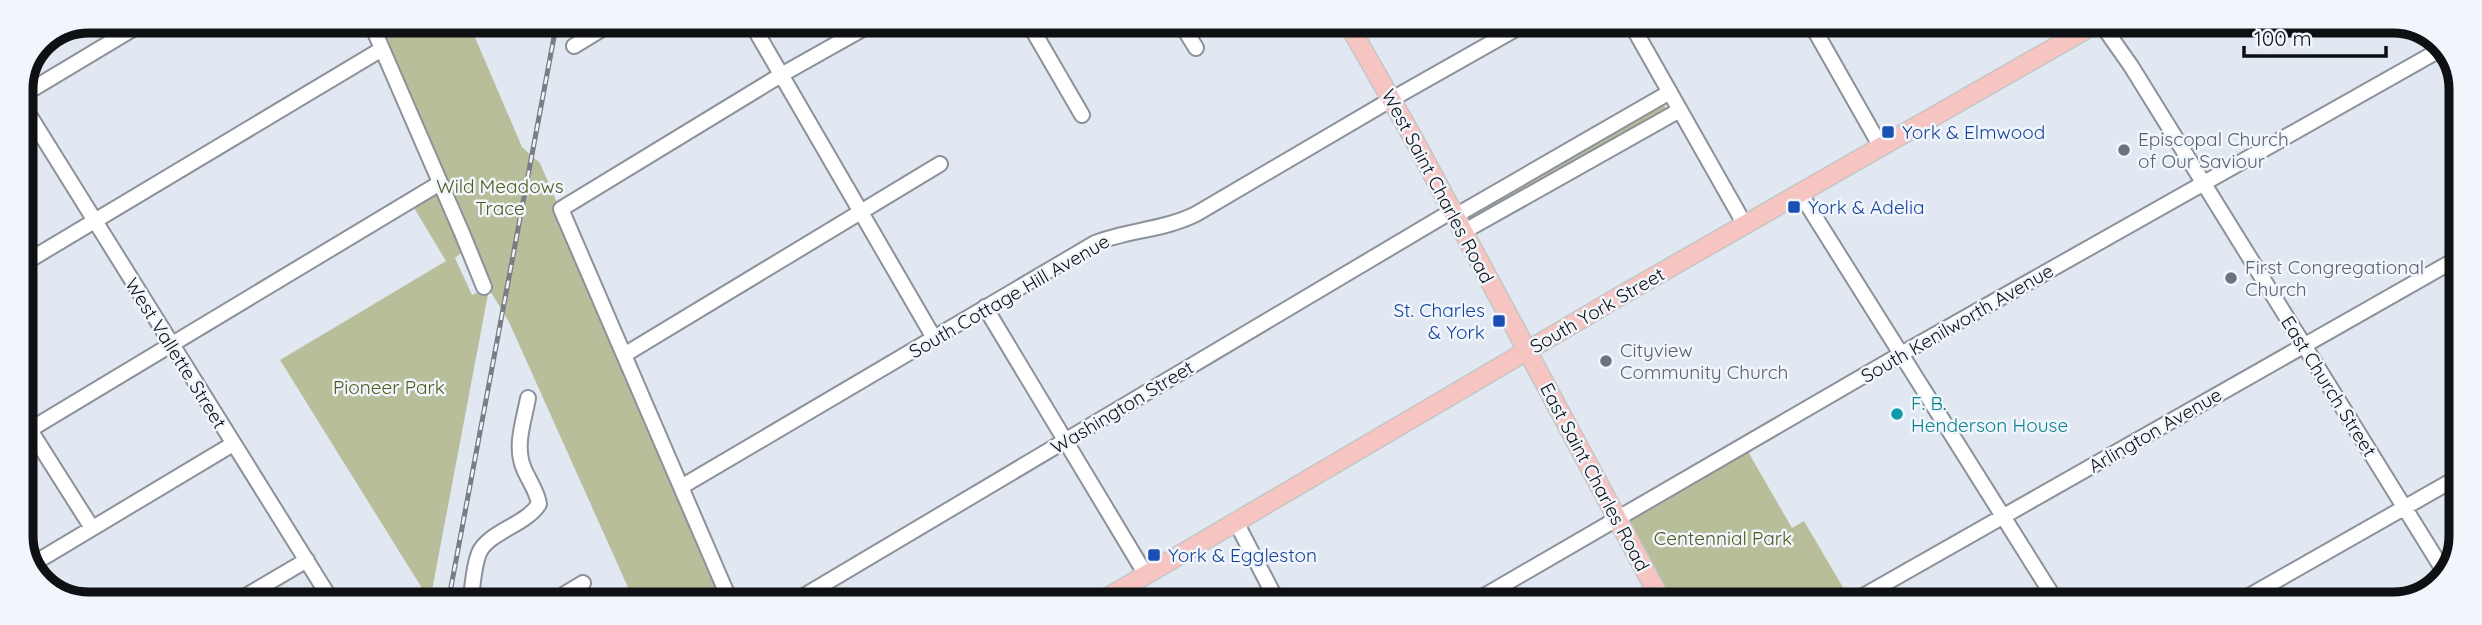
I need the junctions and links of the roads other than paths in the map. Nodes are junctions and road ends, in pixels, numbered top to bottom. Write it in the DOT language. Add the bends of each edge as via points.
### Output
graph roads {
  1 [pos="126,33"];
  2 [pos="375,33"];
  3 [pos="595,33"];
  4 [pos="757,33"];
  5 [pos="857,33"];
  6 [pos="1034,33"];
  7 [pos="1187,33"];
  8 [pos="1353,33"];
  9 [pos="1509,33"];
  10 [pos="1636,33"];
  11 [pos="1816,33"];
  12 [pos="2080,33"];
  13 [pos="2107,33"];
  14 [pos="574,46"];
  15 [pos="1196,48"];
  16 [pos="382,49"];
  17 [pos="2435,52"];
  18 [pos="781,75"];
  19 [pos="33,89"];
  20 [pos="1670,92"];
  21 [pos="1392,99"];
  22 [pos="1680,110"];
  23 [pos="1082,115"];
  24 [pos="33,121"];
  25 [pos="1881,147"];
  26 [pos="940,164"];
  27 [pos="440,183"];
  28 [pos="2203,183"];
  29 [pos="1800,193"];
  30 [pos="861,212"];
  31 [pos="1457,219"];
  32 [pos="95,221"];
  33 [pos="1745,225"];
  34 [pos="33,258"];
  35 [pos="2449,263"];
  36 [pos="484,287"];
  37 [pos="985,307"];
  38 [pos="934,338"];
  39 [pos="172,345"];
  40 [pos="2304,346"];
  41 [pos="1527,351"];
  42 [pos="1901,354"];
  43 [pos="624,355"];
  44 [pos="528,398"];
  45 [pos="33,428"];
  46 [pos="1065,441"];
  47 [pos="33,442"];
  48 [pos="233,444"];
  49 [pos="2449,482"];
  50 [pos="681,487"];
  51 [pos="2404,508"];
  52 [pos="1617,517"];
  53 [pos="2003,517"];
  54 [pos="1236,523"];
  55 [pos="92,528"];
  56 [pos="39,560"];
  57 [pos="307,560"];
  58 [pos="2440,565"];
  59 [pos="1146,575"];
  60 [pos="583,583"];
  61 [pos="253,592"];
  62 [pos="326,592"];
  63 [pos="472,592"];
  64 [pos="568,592"];
  65 [pos="726,592"];
  66 [pos="811,592"];
  67 [pos="1117,592"];
  68 [pos="1272,592"];
  69 [pos="1491,592"];
  70 [pos="1656,592"];
  71 [pos="1870,592"];
  72 [pos="2050,592"];
  73 [pos="2256,592"];
  1 -- 19 [label="street"];
  2 -- 16 [label="street"];
  3 -- 14 [label="street"];
  4 -- 18 [label="street"];
  5 -- 18 [label="street"];
  6 -- 23 [label="street"];
  7 -- 15 [label="street"];
  8 -- 21 [label="main road, West Saint Charles Road"];
  9 -- 21 [label="street, South Cottage Hill Avenue"];
  10 -- 20 [label="street"];
  11 -- 25 [label="street"];
  12 -- 25 [label="main road, South York Street"];
  13 -- 28 [label="street, East Church Street"];
  16 -- 27 [label="street"];
  16 -- 32 [label="street"];
  17 -- 28 [label="street, South Kenilworth Avenue"];
  18 -- 30 [label="street"];
  18 -- 43 [label="street" via="561,209"];
  20 -- 22 [label="street"];
  20 -- 31 [label="street"];
  21 -- 31 [label="main road, West Saint Charles Road"];
  21 -- 37 [label="street, South Cottage Hill Avenue" via="1196,214 1173,225 1095,243"];
  22 -- 31 [label="street"];
  22 -- 33 [label="street"];
  24 -- 32 [label="street, West Vallette Street"];
  25 -- 29 [label="main road, South York Street"];
  26 -- 30 [label="street"];
  27 -- 36 [label="street"];
  27 -- 39 [label="street"];
  28 -- 40 [label="street, East Church Street"];
  28 -- 42 [label="street, South Kenilworth Avenue"];
  29 -- 33 [label="main road, South York Street"];
  29 -- 42 [label="street"];
  30 -- 38 [label="street"];
  30 -- 43 [label="street"];
  31 -- 41 [label="main road, West Saint Charles Road"];
  31 -- 46 [label="street, Washington Street"];
  32 -- 34 [label="street"];
  32 -- 39 [label="street, West Vallette Street"];
  33 -- 41 [label="main road, South York Street"];
  35 -- 40 [label="street, Arlington Avenue"];
  37 -- 38 [label="street, South Cottage Hill Avenue"];
  37 -- 46 [label="street"];
  38 -- 50 [label="street, South Cottage Hill Avenue"];
  39 -- 45 [label="street"];
  39 -- 48 [label="street, West Vallette Street"];
  40 -- 51 [label="street, East Church Street"];
  40 -- 53 [label="street, Arlington Avenue"];
  41 -- 52 [label="main road, East Saint Charles Road"];
  41 -- 54 [label="main road, South York Street"];
  42 -- 52 [label="street, South Kenilworth Avenue"];
  42 -- 53 [label="street"];
  43 -- 50 [label="street"];
  44 -- 63 [label="street" via="519,448 539,504 479,552"];
  46 -- 59 [label="street"];
  46 -- 66 [label="street, Washington Street"];
  47 -- 55 [label="street"];
  48 -- 55 [label="street"];
  48 -- 57 [label="street, West Vallette Street"];
  49 -- 51 [label="street"];
  50 -- 65 [label="street"];
  51 -- 58 [label="street, East Church Street"];
  51 -- 73 [label="street"];
  52 -- 69 [label="street, South Kenilworth Avenue"];
  52 -- 70 [label="main road, East Saint Charles Road"];
  53 -- 71 [label="street, Arlington Avenue"];
  53 -- 72 [label="street"];
  54 -- 59 [label="main road, South York Street"];
  54 -- 68 [label="street"];
  55 -- 56 [label="street"];
  57 -- 61 [label="street"];
  57 -- 62 [label="street, West Vallette Street"];
  59 -- 67 [label="main road, South York Street"];
  60 -- 64 [label="street"];
}
